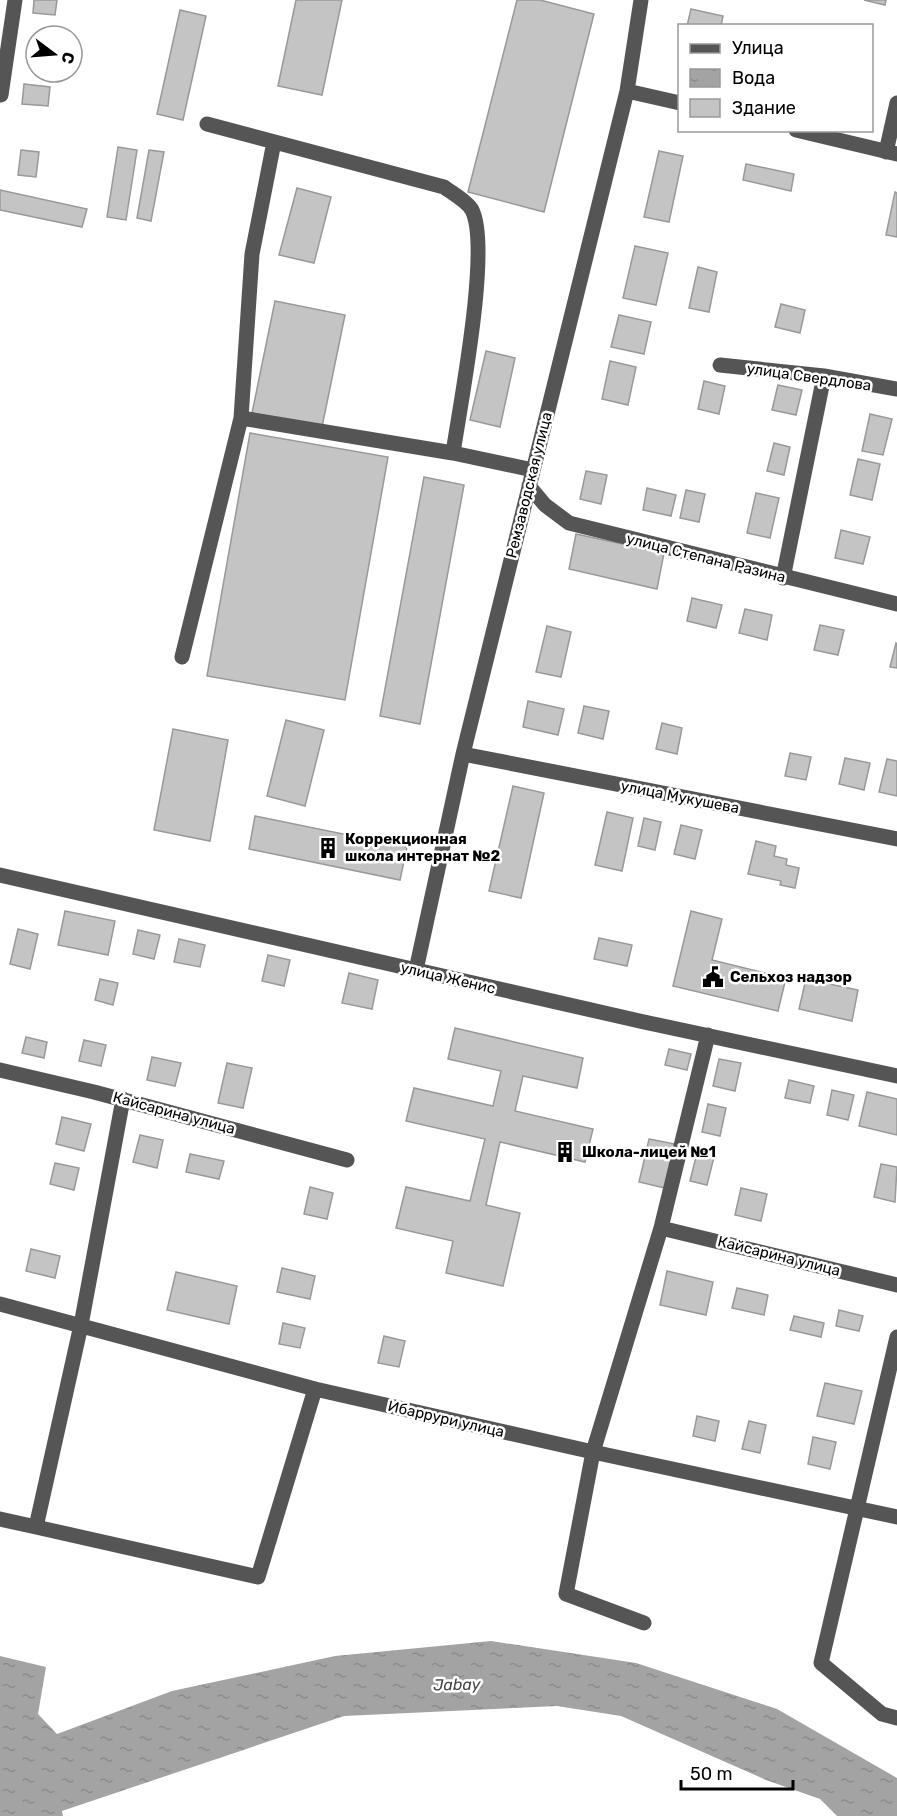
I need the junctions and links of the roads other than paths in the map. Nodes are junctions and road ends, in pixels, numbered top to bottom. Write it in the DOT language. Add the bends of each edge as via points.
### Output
graph roads {
  1 [pos="15,0"];
  2 [pos="640,0"];
  3 [pos="627,91"];
  4 [pos="1,95"];
  5 [pos="678,103"];
  6 [pos="897,103"];
  7 [pos="207,124"];
  8 [pos="804,132"];
  9 [pos="274,142"];
  10 [pos="891,153"];
  11 [pos="720,365"];
  12 [pos="824,376"];
  13 [pos="897,389"];
  14 [pos="240,418"];
  15 [pos="453,453"];
  16 [pos="533,470"];
  17 [pos="529,486"];
  18 [pos="783,578"];
  19 [pos="897,604"];
  20 [pos="182,657"];
  21 [pos="463,754"];
  22 [pos="897,839"];
  23 [pos="0,875"];
  24 [pos="416,970"];
  25 [pos="708,1035"];
  26 [pos="0,1070"];
  27 [pos="897,1076"];
  28 [pos="123,1099"];
  29 [pos="347,1160"];
  30 [pos="661,1228"];
  31 [pos="897,1285"];
  32 [pos="0,1304"];
  33 [pos="81,1325"];
  34 [pos="897,1337"];
  35 [pos="315,1389"];
  36 [pos="593,1452"];
  37 [pos="857,1508"];
  38 [pos="897,1517"];
  39 [pos="0,1519"];
  40 [pos="36,1527"];
  41 [pos="644,1623"];
  42 [pos="897,1719"];
  1 -- 4 [label="street"];
  2 -- 3 [label="street, Ремзаводская улица"];
  3 -- 5 [label="street"];
  3 -- 16 [label="street, Ремзаводская улица"];
  6 -- 10 [label="street"];
  7 -- 9 [label="street"];
  8 -- 10 [label="street"];
  9 -- 14 [label="street" via="252,254"];
  9 -- 15 [label="street" via="444,187 471,208 478,231 473,318"];
  11 -- 12 [label="street, улица Свердлова"];
  12 -- 13 [label="street, улица Свердлова"];
  12 -- 18 [label="street"];
  14 -- 15 [label="street"];
  14 -- 20 [label="street"];
  15 -- 16 [label="street"];
  16 -- 17 [label="street, Ремзаводская улица"];
  17 -- 18 [label="street, улица Степана Разина" via="545,505 569,523"];
  17 -- 21 [label="street, Ремзаводская улица"];
  18 -- 19 [label="street, улица Степана Разина"];
  21 -- 22 [label="street, улица Мукушева"];
  21 -- 24 [label="street, Ремзаводская улица"];
  23 -- 24 [label="street, улица Женис"];
  24 -- 25 [label="street, улица Женис"];
  25 -- 27 [label="street, улица Женис"];
  25 -- 30 [label="street"];
  26 -- 28 [label="street, Кайсарина улица"];
  28 -- 29 [label="street, Кайсарина улица"];
  28 -- 33 [label="street"];
  30 -- 31 [label="street, Кайсарина улица"];
  30 -- 36 [label="street"];
  32 -- 33 [label="street, Ибаррури улица"];
  33 -- 35 [label="street, Ибаррури улица"];
  33 -- 40 [label="street"];
  34 -- 37 [label="street"];
  35 -- 36 [label="street, Ибаррури улица"];
  35 -- 40 [label="street" via="258,1577"];
  36 -- 37 [label="street, Ибаррури улица"];
  36 -- 41 [label="street" via="566,1594"];
  37 -- 38 [label="street, Ибаррури улица"];
  37 -- 42 [label="street" via="821,1663 882,1714"];
  39 -- 40 [label="street"];
}
